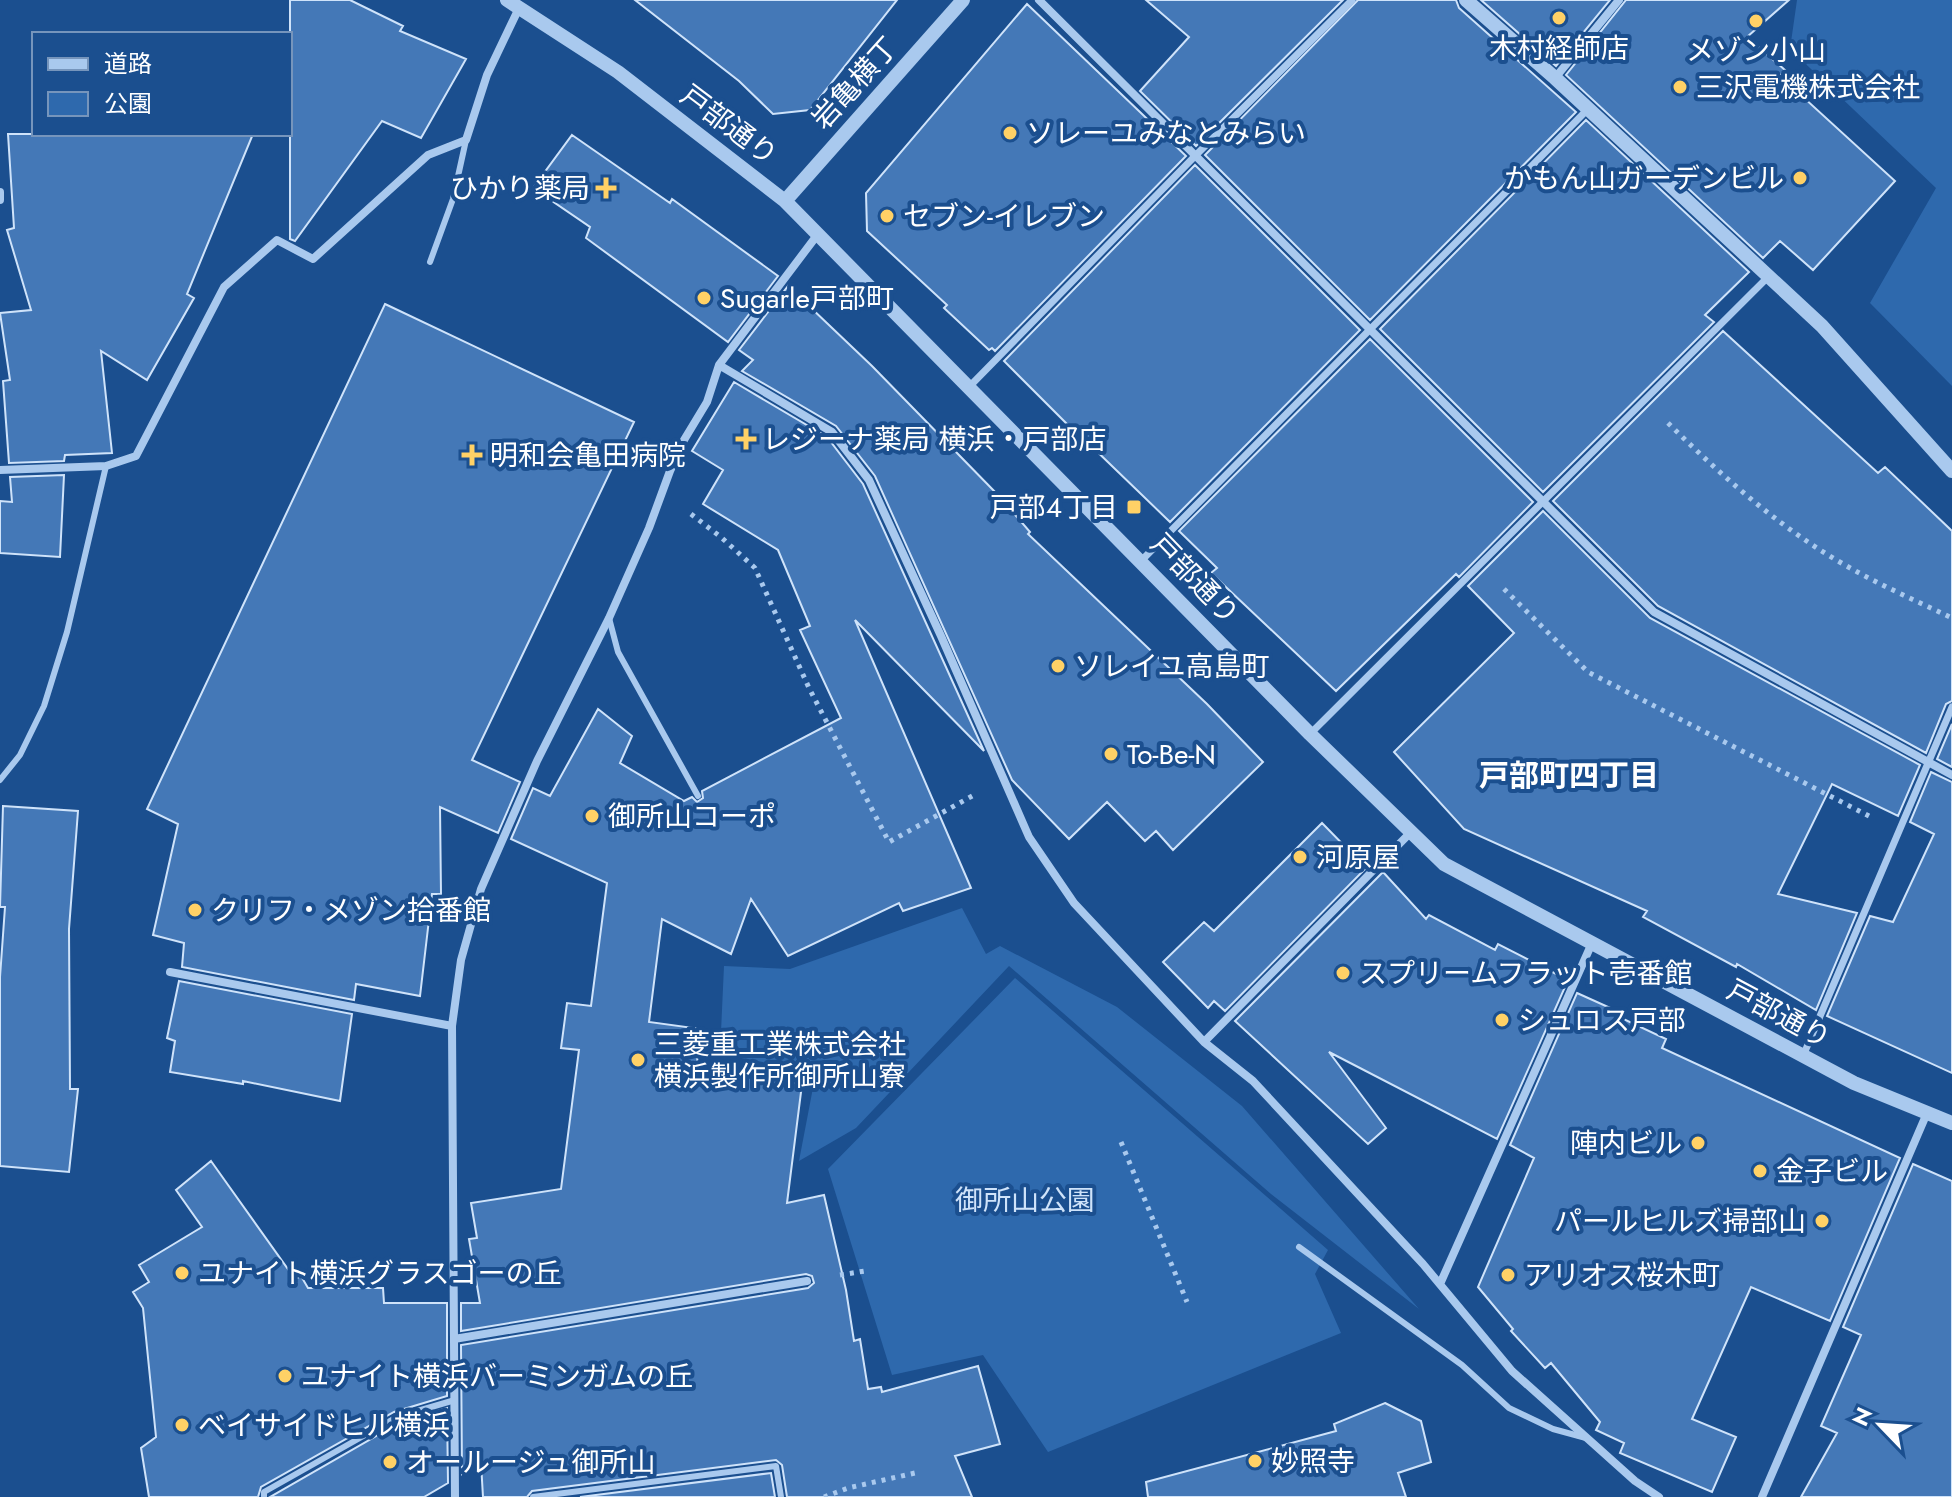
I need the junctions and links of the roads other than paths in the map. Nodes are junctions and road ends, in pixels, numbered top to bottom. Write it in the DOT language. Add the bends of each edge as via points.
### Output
graph roads {
  1 [pos="963,0"];
  2 [pos="1039,0"];
  3 [pos="1352,0"];
  4 [pos="1466,0"];
  5 [pos="1619,0"];
  6 [pos="513,4"];
  7 [pos="1555,78"];
  8 [pos="1588,109"];
  9 [pos="466,140"];
  10 [pos="1195,156"];
  11 [pos="0,192"];
  12 [pos="0,200"];
  13 [pos="785,201"];
  14 [pos="818,234"];
  15 [pos="430,262"];
  16 [pos="1768,277"];
  17 [pos="1371,330"];
  18 [pos="719,365"];
  19 [pos="969,387"];
  20 [pos="106,466"];
  21 [pos="0,470"];
  22 [pos="1952,471"];
  23 [pos="1543,500"];
  24 [pos="1141,561"];
  25 [pos="609,618"];
  26 [pos="1952,707"];
  27 [pos="1310,734"];
  28 [pos="1928,762"];
  29 [pos="1952,775"];
  30 [pos="0,780"];
  31 [pos="698,796"];
  32 [pos="1411,832"];
  33 [pos="1592,943"];
  34 [pos="170,972"];
  35 [pos="452,1026"];
  36 [pos="1204,1042"];
  37 [pos="1803,1056"];
  38 [pos="1927,1113"];
  39 [pos="1952,1123"];
  40 [pos="1299,1247"];
  41 [pos="807,1281"];
  42 [pos="1440,1284"];
  43 [pos="454,1339"];
  44 [pos="455,1400"];
  45 [pos="1587,1438"];
  46 [pos="264,1497"];
  47 [pos="455,1497"];
  48 [pos="533,1497"];
  49 [pos="781,1497"];
  50 [pos="1659,1497"];
  51 [pos="1762,1497"];
  1 -- 13 [label="street, 岩亀横丁"];
  2 -- 10 [label="street"];
  3 -- 10 [label="street"];
  4 -- 7 [label="street"];
  5 -- 7 [label="street"];
  6 -- 9 [label="street"];
  6 -- 13 [label="street, 戸部通り" via="618,72"];
  7 -- 8 [label="street"];
  8 -- 16 [label="street"];
  8 -- 17 [label="street"];
  9 -- 15 [label="lane" via="453,199"];
  9 -- 20 [label="street" via="428,155 313,259 277,240 224,287 136,456"];
  10 -- 17 [label="street"];
  10 -- 19 [label="street"];
  11 -- 12 [label="street"];
  13 -- 14 [label="street, 戸部通り"];
  14 -- 18 [label="street"];
  14 -- 19 [label="street, 戸部通り"];
  16 -- 22 [label="street" via="1822,326"];
  16 -- 23 [label="street"];
  17 -- 23 [label="street"];
  17 -- 24 [label="street"];
  18 -- 25 [label="street"];
  18 -- 36 [label="street" via="832,432 869,480 1029,837 1074,903"];
  19 -- 24 [label="street, 戸部通り"];
  20 -- 21 [label="street"];
  20 -- 30 [label="lane" via="44,706 20,755"];
  23 -- 27 [label="street"];
  23 -- 28 [label="street" via="1654,612"];
  24 -- 27 [label="street, 戸部通り"];
  25 -- 31 [label="lane" via="618,652"];
  25 -- 35 [label="street" via="537,761 481,889 461,960"];
  26 -- 28 [label="street"];
  27 -- 32 [label="street, 戸部通り"];
  28 -- 29 [label="street"];
  28 -- 37 [label="street"];
  32 -- 33 [label="street, 戸部通り" via="1444,864"];
  32 -- 36 [label="street"];
  33 -- 37 [label="street, 戸部通り"];
  33 -- 42 [label="street"];
  34 -- 35 [label="street"];
  35 -- 43 [label="street"];
  36 -- 42 [label="street" via="1253,1081"];
  37 -- 38 [label="street, 戸部通り"];
  38 -- 39 [label="street, 戸部通り"];
  38 -- 51 [label="street"];
  40 -- 45 [label="lane" via="1462,1365 1509,1408"];
  41 -- 43 [label="street"];
  42 -- 45 [label="street" via="1512,1371"];
  43 -- 44 [label="street"];
  44 -- 46 [label="lane" via="397,1417 264,1492"];
  44 -- 47 [label="street"];
  45 -- 50 [label="street"];
  48 -- 49 [label="lane" via="776,1466"];
}
